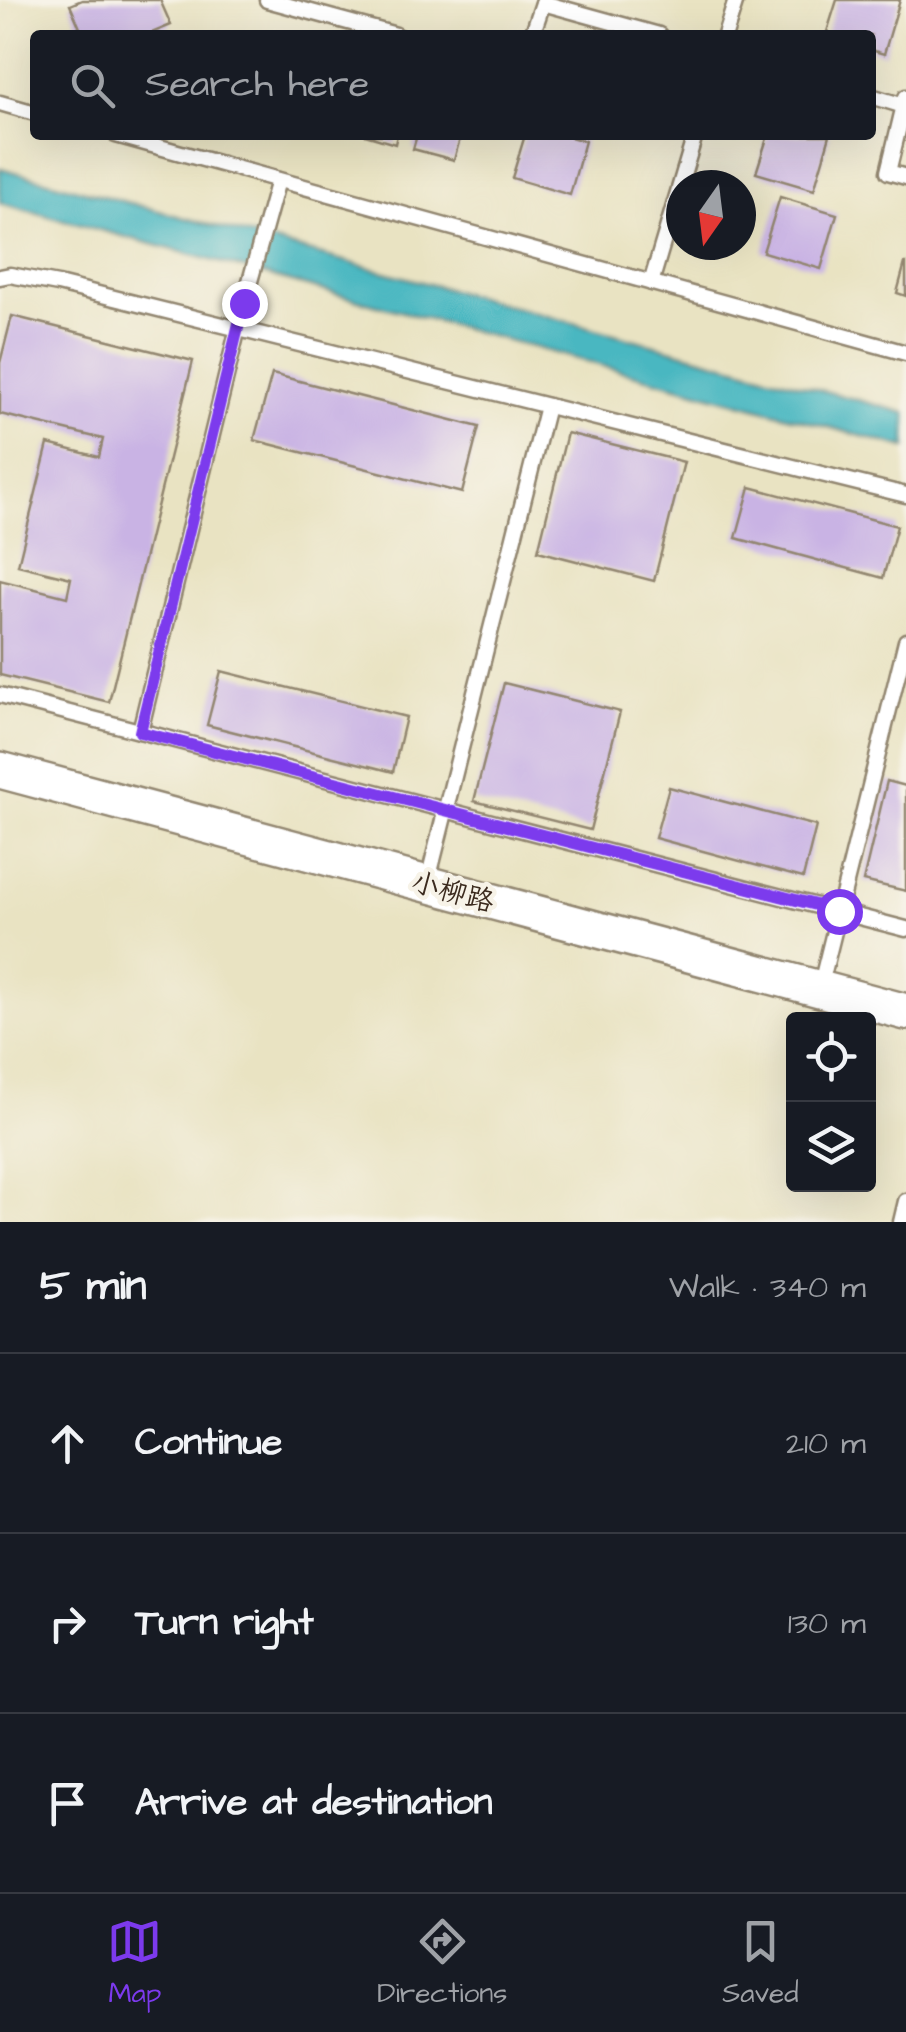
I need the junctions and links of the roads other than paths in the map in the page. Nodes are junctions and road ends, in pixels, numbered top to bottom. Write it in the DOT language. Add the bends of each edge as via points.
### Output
graph roads {
  1 [pos="268,0"];
  2 [pos="736,0"];
  3 [pos="544,1"];
  4 [pos="378,30"];
  5 [pos="534,30"];
  6 [pos="641,30"];
  7 [pos="727,30"];
  8 [pos="876,97"];
  9 [pos="905,101"];
  10 [pos="0,103"];
  11 [pos="30,111"];
  12 [pos="134,140"];
  13 [pos="694,140"];
  14 [pos="906,177"];
  15 [pos="278,180"];
  16 [pos="0,278"];
  17 [pos="651,282"];
  18 [pos="239,329"];
  19 [pos="906,353"];
  20 [pos="547,406"];
  21 [pos="906,496"];
  22 [pos="906,641"];
  23 [pos="0,695"];
  24 [pos="140,732"];
  25 [pos="0,770"];
  26 [pos="0,790"];
  27 [pos="445,810"];
  28 [pos="427,884"];
  29 [pos="839,911"];
  30 [pos="906,928"];
  31 [pos="820,989"];
  32 [pos="824,1012"];
  33 [pos="906,1012"];
  34 [pos="876,1026"];
  35 [pos="906,1034"];
  36 [pos="906,1201"];
  37 [pos="901,1222"];
  1 -- 4 [label="lane"];
  2 -- 7 [label="lane"];
  3 -- 5 [label="lane"];
  3 -- 6 [label="lane"];
  8 -- 9 [label="lane"];
  9 -- 14 [label="lane" via="888,172"];
  10 -- 11 [label="lane"];
  12 -- 15 [label="lane"];
  13 -- 17 [label="lane"];
  15 -- 17 [label="lane"];
  15 -- 18 [label="lane"];
  16 -- 18 [label="lane" via="58,284"];
  17 -- 19 [label="lane"];
  18 -- 20 [label="lane"];
  18 -- 24 [label="lane"];
  20 -- 21 [label="lane"];
  20 -- 27 [label="lane"];
  22 -- 29 [label="lane"];
  23 -- 24 [label="lane"];
  24 -- 27 [label="lane"];
  25 -- 28 [label="street, 小柳路"];
  26 -- 32 [label="street, 小柳路"];
  27 -- 28 [label="lane"];
  27 -- 29 [label="lane"];
  28 -- 31 [label="street, 小柳路"];
  29 -- 30 [label="lane"];
  29 -- 31 [label="lane"];
  31 -- 33 [label="street, 小柳路"];
  34 -- 35 [label="street"];
  36 -- 37 [label="lane"];
}
